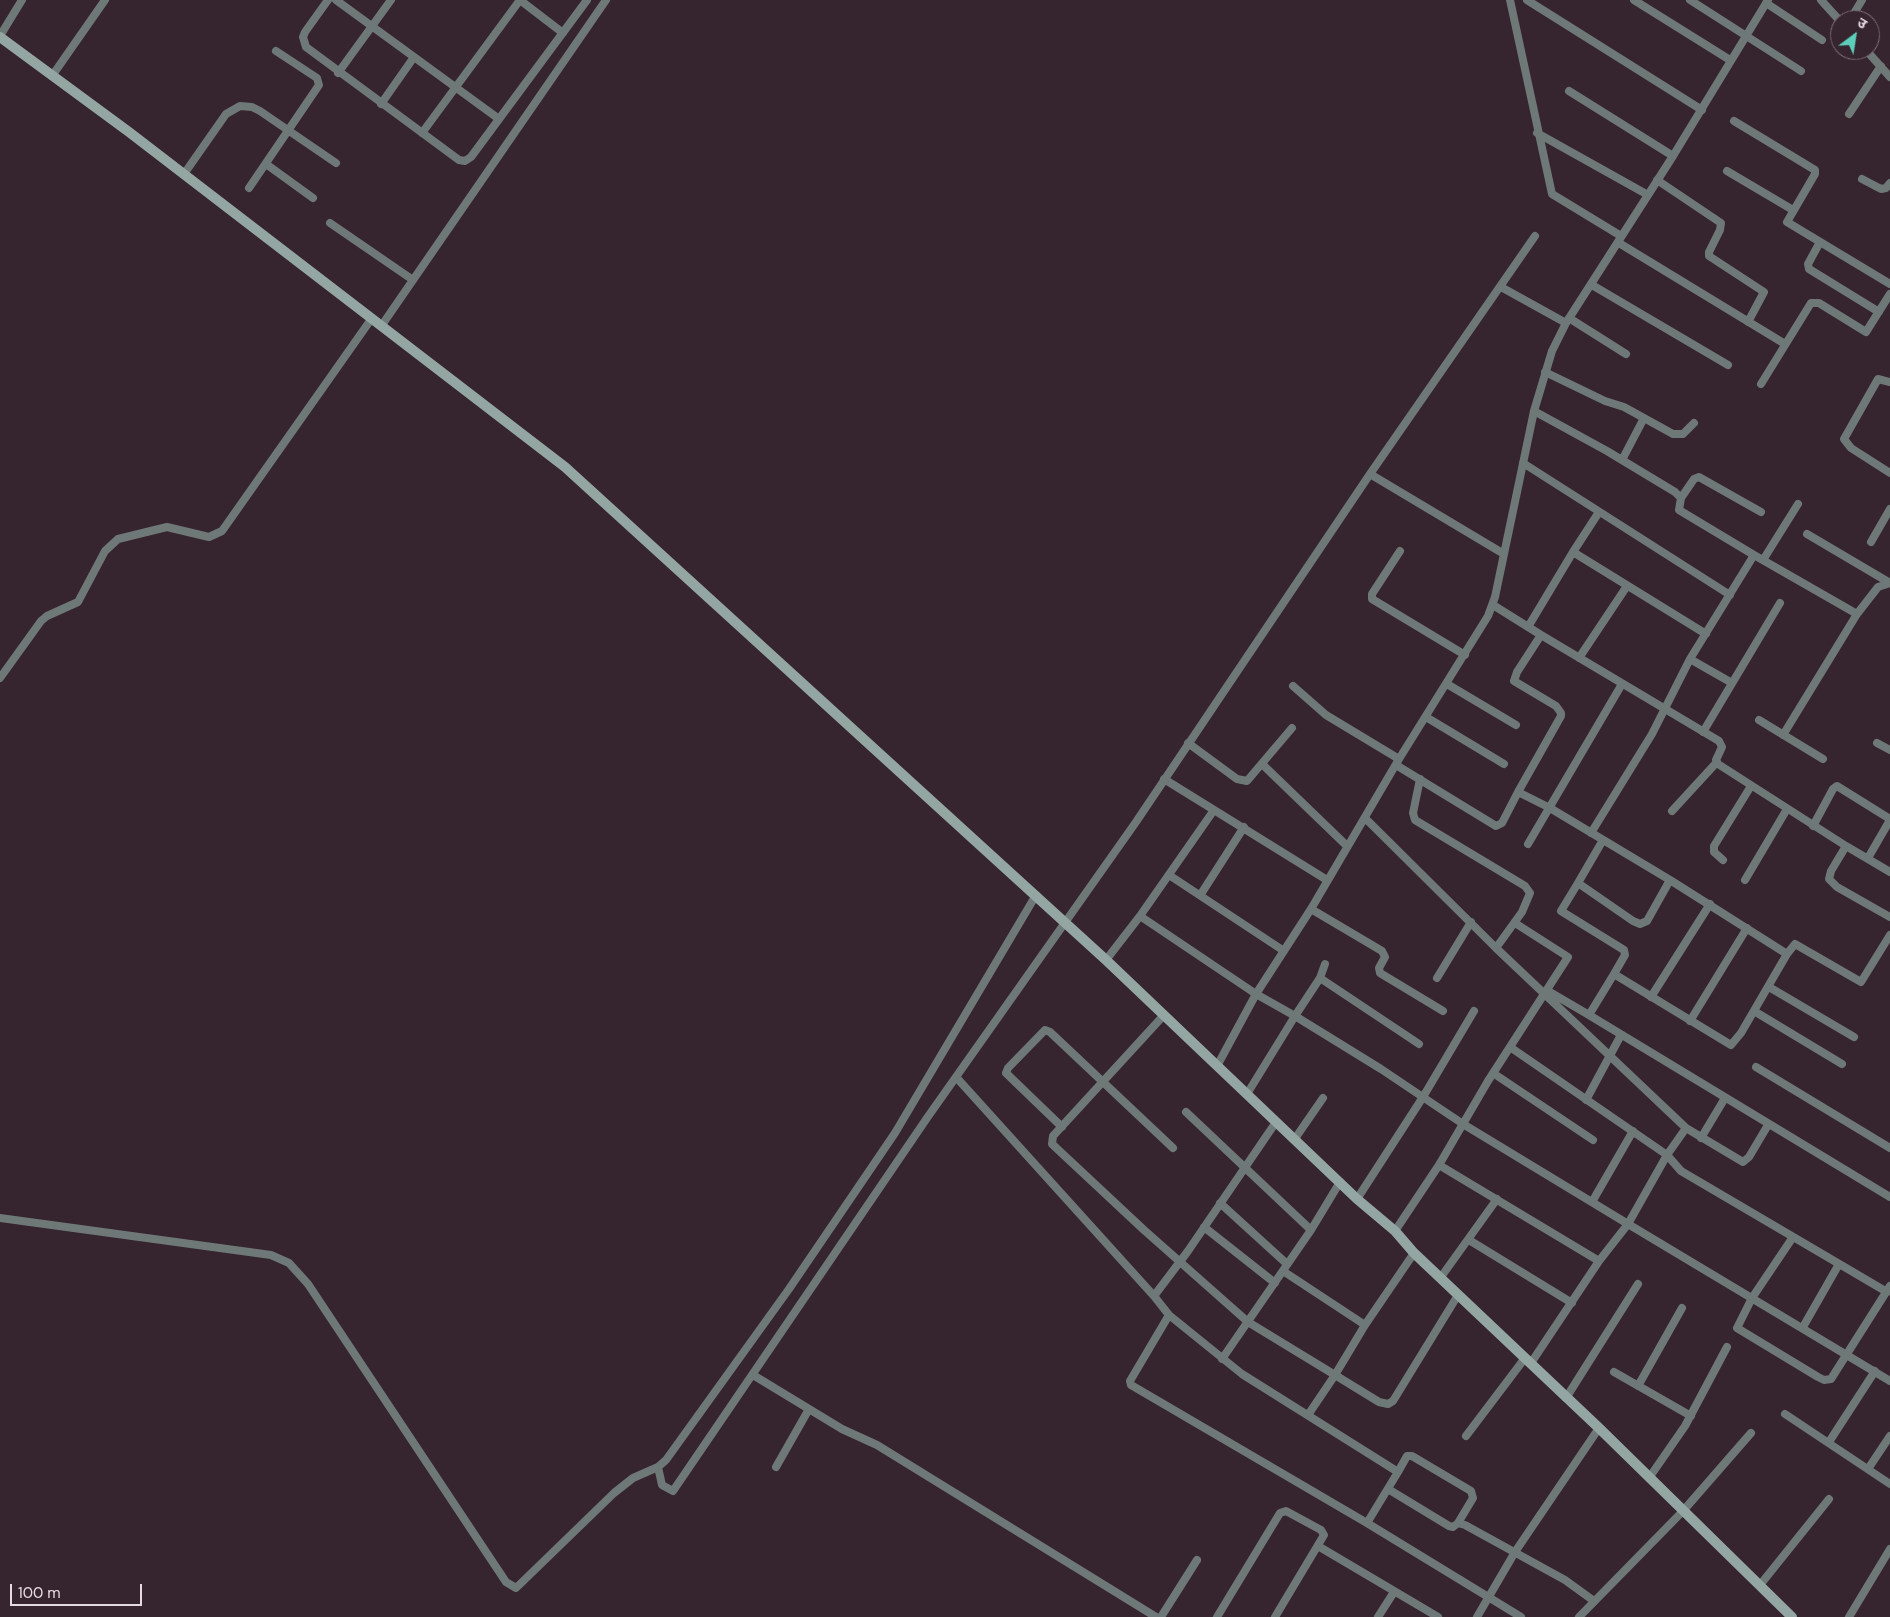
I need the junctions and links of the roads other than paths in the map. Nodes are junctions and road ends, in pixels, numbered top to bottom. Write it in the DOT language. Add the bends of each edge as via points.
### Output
graph roads {
  1 [pos="22,0"];
  2 [pos="105,0"];
  3 [pos="328,0"];
  4 [pos="336,0"];
  5 [pos="391,0"];
  6 [pos="520,0"];
  7 [pos="587,0"];
  8 [pos="606,0"];
  9 [pos="1510,0"];
  10 [pos="1527,0"];
  11 [pos="1634,0"];
  12 [pos="1690,0"];
  13 [pos="1821,0"];
  14 [pos="1767,2"];
  15 [pos="1830,10"];
  16 [pos="372,26"];
  17 [pos="563,32"];
  18 [pos="1746,36"];
  19 [pos="0,37"];
  20 [pos="1822,40"];
  21 [pos="276,51"];
  22 [pos="414,57"];
  23 [pos="1730,60"];
  24 [pos="1875,60"];
  25 [pos="1881,66"];
  26 [pos="1801,71"];
  27 [pos="338,72"];
  28 [pos="52,76"];
  29 [pos="1890,76"];
  30 [pos="456,88"];
  31 [pos="1569,91"];
  32 [pos="381,104"];
  33 [pos="1702,110"];
  34 [pos="1849,114"];
  35 [pos="499,119"];
  36 [pos="1734,121"];
  37 [pos="289,131"];
  38 [pos="422,133"];
  39 [pos="1537,133"];
  40 [pos="1673,156"];
  41 [pos="336,163"];
  42 [pos="266,164"];
  43 [pos="1727,171"];
  44 [pos="184,174"];
  45 [pos="1862,179"];
  46 [pos="1657,180"];
  47 [pos="1890,183"];
  48 [pos="250,188"];
  49 [pos="1648,195"];
  50 [pos="313,198"];
  51 [pos="1792,210"];
  52 [pos="330,223"];
  53 [pos="1535,236"];
  54 [pos="1620,240"];
  55 [pos="1820,242"];
  56 [pos="413,280"];
  57 [pos="1890,284"];
  58 [pos="1592,285"];
  59 [pos="1500,287"];
  60 [pos="1890,294"];
  61 [pos="1879,312"];
  62 [pos="372,318"];
  63 [pos="1568,321"];
  64 [pos="1748,322"];
  65 [pos="382,325"];
  66 [pos="1784,344"];
  67 [pos="1626,354"];
  68 [pos="1728,365"];
  69 [pos="1545,372"];
  70 [pos="1890,382"];
  71 [pos="1761,384"];
  72 [pos="1534,411"];
  73 [pos="1644,418"];
  74 [pos="1694,423"];
  75 [pos="1622,460"];
  76 [pos="1523,463"];
  77 [pos="1890,473"];
  78 [pos="1370,474"];
  79 [pos="1681,498"];
  80 [pos="1798,504"];
  81 [pos="1890,509"];
  82 [pos="1599,512"];
  83 [pos="1761,512"];
  84 [pos="1807,534"];
  85 [pos="1871,542"];
  86 [pos="1400,551"];
  87 [pos="1573,552"];
  88 [pos="1504,554"];
  89 [pos="1754,555"];
  90 [pos="1764,560"];
  91 [pos="1890,583"];
  92 [pos="1627,586"];
  93 [pos="1730,595"];
  94 [pos="1780,603"];
  95 [pos="1493,604"];
  96 [pos="1857,614"];
  97 [pos="1528,627"];
  98 [pos="1706,634"];
  99 [pos="1541,635"];
  100 [pos="1464,655"];
  101 [pos="1579,658"];
  102 [pos="1690,659"];
  103 [pos="0,678"];
  104 [pos="1732,683"];
  105 [pos="1447,684"];
  106 [pos="1622,684"];
  107 [pos="1294,686"];
  108 [pos="1664,710"];
  109 [pos="1426,717"];
  110 [pos="1759,720"];
  111 [pos="1516,725"];
  112 [pos="1292,728"];
  113 [pos="1703,732"];
  114 [pos="1784,735"];
  115 [pos="1877,742"];
  116 [pos="1188,743"];
  117 [pos="1890,750"];
  118 [pos="1823,759"];
  119 [pos="1398,762"];
  120 [pos="1717,762"];
  121 [pos="1262,764"];
  122 [pos="1504,764"];
  123 [pos="1164,779"];
  124 [pos="1420,779"];
  125 [pos="1750,786"];
  126 [pos="1518,792"];
  127 [pos="1550,808"];
  128 [pos="1787,809"];
  129 [pos="1214,810"];
  130 [pos="1672,811"];
  131 [pos="1365,818"];
  132 [pos="1890,820"];
  133 [pos="1813,826"];
  134 [pos="1244,827"];
  135 [pos="1591,833"];
  136 [pos="1604,840"];
  137 [pos="1528,844"];
  138 [pos="1347,846"];
  139 [pos="1846,846"];
  140 [pos="1868,858"];
  141 [pos="1723,860"];
  142 [pos="1890,872"];
  143 [pos="1169,875"];
  144 [pos="1327,880"];
  145 [pos="1670,880"];
  146 [pos="1745,880"];
  147 [pos="1578,883"];
  148 [pos="1201,894"];
  149 [pos="1036,895"];
  150 [pos="1710,904"];
  151 [pos="1311,909"];
  152 [pos="1140,916"];
  153 [pos="1890,917"];
  154 [pos="1066,922"];
  155 [pos="1471,922"];
  156 [pos="1515,923"];
  157 [pos="1747,928"];
  158 [pos="1890,935"];
  159 [pos="1496,948"];
  160 [pos="1284,950"];
  161 [pos="1787,954"];
  162 [pos="1106,960"];
  163 [pos="1325,964"];
  164 [pos="1614,974"];
  165 [pos="1320,978"];
  166 [pos="1437,978"];
  167 [pos="1769,987"];
  168 [pos="1547,993"];
  169 [pos="1256,994"];
  170 [pos="1651,997"];
  171 [pos="1443,1011"];
  172 [pos="1474,1011"];
  173 [pos="1754,1011"];
  174 [pos="1164,1015"];
  175 [pos="1589,1015"];
  176 [pos="1295,1016"];
  177 [pos="1690,1021"];
  178 [pos="1621,1035"];
  179 [pos="1854,1037"];
  180 [pos="1419,1044"];
  181 [pos="1510,1047"];
  182 [pos="1608,1056"];
  183 [pos="1842,1064"];
  184 [pos="1217,1066"];
  185 [pos="1756,1067"];
  186 [pos="1493,1073"];
  187 [pos="956,1077"];
  188 [pos="1102,1082"];
  189 [pos="1247,1094"];
  190 [pos="1423,1096"];
  191 [pos="1323,1098"];
  192 [pos="1725,1098"];
  193 [pos="1586,1100"];
  194 [pos="1186,1112"];
  195 [pos="1276,1122"];
  196 [pos="1463,1124"];
  197 [pos="1768,1124"];
  198 [pos="1062,1127"];
  199 [pos="1686,1128"];
  200 [pos="1633,1131"];
  201 [pos="1701,1138"];
  202 [pos="1294,1140"];
  203 [pos="1593,1140"];
  204 [pos="1173,1148"];
  205 [pos="1890,1148"];
  206 [pos="1667,1155"];
  207 [pos="1438,1165"];
  208 [pos="1245,1167"];
  209 [pos="1340,1182"];
  210 [pos="1890,1197"];
  211 [pos="1357,1199"];
  212 [pos="1496,1199"];
  213 [pos="1592,1202"];
  214 [pos="1220,1203"];
  215 [pos="0,1218"];
  216 [pos="1628,1224"];
  217 [pos="1204,1227"];
  218 [pos="1311,1230"];
  219 [pos="1395,1231"];
  220 [pos="1793,1237"];
  221 [pos="1468,1240"];
  222 [pos="1414,1253"];
  223 [pos="1180,1262"];
  224 [pos="1599,1262"];
  225 [pos="1839,1264"];
  226 [pos="1285,1268"];
  227 [pos="1442,1277"];
  228 [pos="1274,1283"];
  229 [pos="1638,1284"];
  230 [pos="1888,1289"];
  231 [pos="1458,1295"];
  232 [pos="1154,1296"];
  233 [pos="1752,1298"];
  234 [pos="1572,1303"];
  235 [pos="1682,1308"];
  236 [pos="1169,1315"];
  237 [pos="1248,1322"];
  238 [pos="1365,1325"];
  239 [pos="1803,1327"];
  240 [pos="1727,1346"];
  241 [pos="1848,1354"];
  242 [pos="1222,1359"];
  243 [pos="1528,1361"];
  244 [pos="1875,1371"];
  245 [pos="1614,1372"];
  246 [pos="753,1375"];
  247 [pos="1335,1375"];
  248 [pos="1890,1381"];
  249 [pos="1638,1386"];
  250 [pos="1566,1398"];
  251 [pos="809,1409"];
  252 [pos="1785,1414"];
  253 [pos="1308,1415"];
  254 [pos="1691,1416"];
  255 [pos="1599,1428"];
  256 [pos="1751,1433"];
  257 [pos="1466,1436"];
  258 [pos="1890,1436"];
  259 [pos="1829,1442"];
  260 [pos="776,1466"];
  261 [pos="658,1467"];
  262 [pos="1868,1469"];
  263 [pos="1398,1472"];
  264 [pos="1649,1478"];
  265 [pos="1890,1484"];
  266 [pos="1388,1489"];
  267 [pos="1829,1499"];
  268 [pos="1683,1511"];
  269 [pos="1368,1523"];
  270 [pos="1458,1523"];
  271 [pos="1318,1546"];
  272 [pos="1890,1549"];
  273 [pos="1515,1552"];
  274 [pos="1197,1560"];
  275 [pos="1887,1560"];
  276 [pos="1760,1585"];
  277 [pos="1394,1592"];
  278 [pos="1489,1597"];
  279 [pos="1594,1601"];
  280 [pos="1156,1617"];
  281 [pos="1161,1617"];
  282 [pos="1217,1617"];
  283 [pos="1275,1617"];
  284 [pos="1378,1617"];
  285 [pos="1438,1617"];
  286 [pos="1477,1617"];
  287 [pos="1520,1617"];
  288 [pos="1579,1617"];
  289 [pos="1792,1617"];
  290 [pos="1849,1617"];
  1 -- 19 [label="street"];
  2 -- 28 [label="street"];
  3 -- 27 [label="street" via="305,32 303,42 311,53"];
  4 -- 16 [label="street"];
  5 -- 16 [label="street"];
  6 -- 17 [label="street"];
  6 -- 30 [label="street"];
  7 -- 17 [label="street"];
  8 -- 56 [label="street"];
  9 -- 39 [label="street"];
  10 -- 33 [label="street"];
  11 -- 23 [label="street"];
  12 -- 18 [label="street"];
  13 -- 15 [label="street"];
  14 -- 18 [label="street"];
  14 -- 20 [label="street"];
  16 -- 22 [label="street"];
  16 -- 27 [label="street"];
  17 -- 35 [label="street"];
  18 -- 23 [label="street"];
  18 -- 26 [label="street"];
  19 -- 28 [label="street"];
  21 -- 37 [label="street" via="320,82"];
  22 -- 30 [label="street"];
  22 -- 32 [label="street"];
  23 -- 33 [label="street"];
  24 -- 25 [label="street"];
  25 -- 29 [label="street"];
  25 -- 34 [label="street"];
  27 -- 32 [label="street"];
  28 -- 44 [label="street"];
  30 -- 35 [label="street"];
  30 -- 38 [label="street"];
  31 -- 40 [label="street"];
  32 -- 38 [label="street"];
  33 -- 40 [label="street"];
  35 -- 38 [label="street" via="465,161"];
  36 -- 51 [label="street" via="1815,170"];
  37 -- 41 [label="street"];
  37 -- 42 [label="street"];
  37 -- 44 [label="street" via="252,107 233,109 226,114"];
  39 -- 49 [label="street"];
  39 -- 54 [label="street" via="1552,194"];
  40 -- 46 [label="street"];
  42 -- 48 [label="street"];
  42 -- 50 [label="street"];
  43 -- 51 [label="street"];
  44 -- 62 [label="street"];
  45 -- 47 [label="street" via="1881,189"];
  46 -- 49 [label="street"];
  46 -- 64 [label="street" via="1721,223 1709,256 1764,292"];
  49 -- 54 [label="street"];
  51 -- 55 [label="street" via="1787,222"];
  52 -- 56 [label="street"];
  53 -- 59 [label="street"];
  54 -- 58 [label="street"];
  54 -- 64 [label="street"];
  55 -- 57 [label="street"];
  55 -- 61 [label="street" via="1808,264 1809,269"];
  56 -- 65 [label="street"];
  58 -- 63 [label="street"];
  58 -- 68 [label="street"];
  59 -- 63 [label="street"];
  59 -- 78 [label="street"];
  60 -- 61 [label="street"];
  61 -- 66 [label="street" via="1864,332 1819,303 1811,303"];
  62 -- 65 [label="street"];
  62 -- 103 [label="street" via="222,532 209,537 168,527 118,539 105,551 78,602 41,621"];
  63 -- 67 [label="street"];
  63 -- 69 [label="street"];
  64 -- 66 [label="street"];
  65 -- 149 [label="street" via="565,467"];
  66 -- 71 [label="street"];
  69 -- 72 [label="street"];
  69 -- 73 [label="street"];
  70 -- 77 [label="street" via="1878,379 1844,439 1851,448"];
  72 -- 75 [label="street"];
  72 -- 76 [label="street"];
  73 -- 74 [label="street" via="1673,434 1686,432"];
  73 -- 75 [label="street"];
  75 -- 79 [label="street"];
  76 -- 82 [label="street"];
  76 -- 88 [label="street"];
  78 -- 88 [label="street"];
  78 -- 116 [label="street"];
  79 -- 83 [label="street" via="1699,477"];
  79 -- 89 [label="street" via="1679,510"];
  80 -- 90 [label="street"];
  81 -- 85 [label="street"];
  82 -- 87 [label="street"];
  82 -- 93 [label="street"];
  84 -- 91 [label="street"];
  86 -- 100 [label="street" via="1372,594 1372,599"];
  87 -- 92 [label="street"];
  87 -- 97 [label="street"];
  88 -- 95 [label="street"];
  89 -- 90 [label="street"];
  89 -- 93 [label="street"];
  90 -- 96 [label="street"];
  91 -- 96 [label="street" via="1878,587"];
  92 -- 98 [label="street"];
  92 -- 101 [label="street"];
  93 -- 98 [label="street"];
  94 -- 104 [label="street"];
  95 -- 97 [label="street"];
  95 -- 100 [label="street"];
  96 -- 114 [label="street"];
  97 -- 99 [label="street"];
  98 -- 102 [label="street"];
  99 -- 101 [label="street"];
  99 -- 126 [label="street" via="1516,672 1514,681 1556,706 1561,716"];
  100 -- 105 [label="street"];
  101 -- 106 [label="street"];
  102 -- 104 [label="street"];
  102 -- 108 [label="street"];
  104 -- 113 [label="street"];
  105 -- 109 [label="street"];
  105 -- 111 [label="street"];
  106 -- 108 [label="street"];
  106 -- 127 [label="street"];
  107 -- 119 [label="street" via="1326,715"];
  108 -- 113 [label="street"];
  108 -- 135 [label="street"];
  109 -- 119 [label="street"];
  109 -- 122 [label="street"];
  110 -- 114 [label="street"];
  112 -- 121 [label="street"];
  113 -- 120 [label="street" via="1722,744"];
  114 -- 118 [label="street"];
  115 -- 117 [label="street"];
  116 -- 121 [label="street" via="1242,781 1249,780"];
  116 -- 123 [label="street"];
  119 -- 124 [label="street"];
  119 -- 131 [label="street"];
  120 -- 125 [label="street"];
  120 -- 130 [label="street"];
  121 -- 138 [label="street"];
  123 -- 129 [label="street"];
  123 -- 154 [label="street"];
  124 -- 126 [label="street" via="1496,826 1502,823"];
  124 -- 156 [label="street" via="1412,813 1415,820 1528,889 1530,898"];
  125 -- 128 [label="street"];
  125 -- 141 [label="street" via="1714,846 1714,852"];
  126 -- 127 [label="street"];
  127 -- 135 [label="street"];
  127 -- 137 [label="street"];
  128 -- 133 [label="street"];
  128 -- 146 [label="street"];
  129 -- 134 [label="street"];
  129 -- 143 [label="street"];
  131 -- 138 [label="street"];
  131 -- 155 [label="street"];
  132 -- 133 [label="street" via="1837,786"];
  132 -- 140 [label="street"];
  133 -- 139 [label="street"];
  134 -- 144 [label="street"];
  134 -- 148 [label="street"];
  135 -- 136 [label="street"];
  136 -- 145 [label="street"];
  136 -- 147 [label="street"];
  138 -- 144 [label="street"];
  139 -- 140 [label="street"];
  139 -- 153 [label="street" via="1831,871 1831,882"];
  140 -- 142 [label="street"];
  143 -- 148 [label="street"];
  143 -- 152 [label="street"];
  144 -- 151 [label="street"];
  145 -- 147 [label="street" via="1647,921 1640,924"];
  145 -- 150 [label="street"];
  147 -- 164 [label="street" via="1561,911 1624,950"];
  148 -- 160 [label="street"];
  149 -- 154 [label="street"];
  149 -- 261 [label="street" via="890,1141 790,1289"];
  150 -- 157 [label="street"];
  150 -- 170 [label="street"];
  151 -- 160 [label="street"];
  151 -- 171 [label="street" via="1382,951 1385,957 1378,968 1380,973"];
  152 -- 162 [label="street"];
  152 -- 169 [label="street"];
  154 -- 162 [label="street"];
  154 -- 187 [label="street"];
  155 -- 159 [label="street"];
  155 -- 166 [label="street"];
  156 -- 159 [label="street"];
  156 -- 168 [label="street" via="1568,957"];
  157 -- 161 [label="street"];
  157 -- 177 [label="street"];
  158 -- 161 [label="street" via="1861,982 1795,944"];
  159 -- 168 [label="street"];
  160 -- 169 [label="street"];
  161 -- 167 [label="street"];
  162 -- 174 [label="street"];
  163 -- 165 [label="street"];
  164 -- 170 [label="street"];
  164 -- 175 [label="street"];
  165 -- 176 [label="street"];
  165 -- 180 [label="street"];
  167 -- 173 [label="street"];
  167 -- 179 [label="street"];
  168 -- 175 [label="street"];
  168 -- 181 [label="street"];
  168 -- 182 [label="street"];
  169 -- 176 [label="street"];
  169 -- 184 [label="street"];
  170 -- 177 [label="street"];
  172 -- 190 [label="street"];
  173 -- 177 [label="street" via="1731,1044"];
  173 -- 183 [label="street"];
  174 -- 184 [label="street"];
  174 -- 188 [label="street"];
  175 -- 178 [label="street"];
  176 -- 189 [label="street"];
  176 -- 190 [label="street"];
  178 -- 182 [label="street"];
  178 -- 192 [label="street"];
  181 -- 186 [label="street"];
  181 -- 193 [label="street"];
  182 -- 193 [label="street"];
  182 -- 199 [label="street"];
  184 -- 189 [label="street"];
  185 -- 205 [label="street"];
  186 -- 196 [label="street"];
  186 -- 203 [label="street"];
  187 -- 232 [label="street"];
  187 -- 246 [label="street"];
  188 -- 198 [label="street"];
  188 -- 198 [label="street" via="1046,1030 1008,1068 1006,1073"];
  188 -- 204 [label="street"];
  189 -- 195 [label="street"];
  190 -- 196 [label="street"];
  190 -- 211 [label="street"];
  191 -- 202 [label="street"];
  192 -- 197 [label="street"];
  192 -- 201 [label="street"];
  193 -- 200 [label="street"];
  194 -- 208 [label="street"];
  195 -- 202 [label="street"];
  195 -- 208 [label="street"];
  196 -- 207 [label="street"];
  196 -- 213 [label="street"];
  197 -- 201 [label="street" via="1743,1162"];
  197 -- 210 [label="street"];
  198 -- 223 [label="street" via="1051,1139 1052,1144"];
  199 -- 201 [label="street"];
  199 -- 206 [label="street"];
  200 -- 206 [label="street"];
  200 -- 213 [label="street"];
  202 -- 209 [label="street"];
  206 -- 216 [label="street"];
  206 -- 220 [label="street" via="1681,1171"];
  207 -- 212 [label="street"];
  207 -- 219 [label="street"];
  208 -- 214 [label="street"];
  208 -- 218 [label="street"];
  209 -- 211 [label="street"];
  209 -- 218 [label="street"];
  211 -- 219 [label="street"];
  212 -- 221 [label="street"];
  212 -- 224 [label="street"];
  213 -- 216 [label="street"];
  214 -- 217 [label="street"];
  214 -- 226 [label="street"];
  215 -- 261 [label="street" via="271,1255 290,1263 308,1284 418,1452 513,1588 523,1583 614,1493 639,1475"];
  216 -- 224 [label="street"];
  216 -- 233 [label="street"];
  217 -- 223 [label="street"];
  217 -- 228 [label="street"];
  218 -- 226 [label="street"];
  219 -- 222 [label="street"];
  220 -- 225 [label="street"];
  220 -- 233 [label="street"];
  221 -- 227 [label="street"];
  221 -- 234 [label="street"];
  222 -- 227 [label="street"];
  222 -- 238 [label="street"];
  223 -- 232 [label="street"];
  223 -- 237 [label="street"];
  224 -- 234 [label="street"];
  225 -- 230 [label="street"];
  225 -- 239 [label="street"];
  226 -- 228 [label="street"];
  226 -- 238 [label="street"];
  227 -- 231 [label="street"];
  228 -- 237 [label="street"];
  229 -- 250 [label="street"];
  230 -- 241 [label="street"];
  231 -- 243 [label="street"];
  231 -- 247 [label="street" via="1393,1401 1388,1404 1379,1402"];
  232 -- 236 [label="street"];
  233 -- 239 [label="street"];
  233 -- 241 [label="street" via="1737,1328 1818,1377 1831,1379"];
  234 -- 243 [label="street"];
  235 -- 249 [label="street"];
  236 -- 242 [label="street"];
  236 -- 269 [label="street" via="1130,1381 1131,1385"];
  237 -- 242 [label="street"];
  237 -- 247 [label="street"];
  238 -- 247 [label="street"];
  239 -- 241 [label="street"];
  240 -- 254 [label="street"];
  241 -- 244 [label="street"];
  242 -- 253 [label="street"];
  243 -- 250 [label="street"];
  243 -- 257 [label="street"];
  244 -- 248 [label="street"];
  244 -- 259 [label="street"];
  245 -- 249 [label="street"];
  246 -- 251 [label="street"];
  246 -- 261 [label="street" via="673,1492 662,1485"];
  247 -- 253 [label="street"];
  249 -- 254 [label="street"];
  250 -- 255 [label="street"];
  251 -- 260 [label="street"];
  251 -- 280 [label="street" via="883,1449"];
  252 -- 259 [label="street"];
  253 -- 263 [label="street"];
  254 -- 264 [label="street"];
  255 -- 264 [label="street"];
  255 -- 273 [label="street"];
  256 -- 268 [label="street"];
  258 -- 262 [label="street"];
  259 -- 262 [label="street"];
  262 -- 265 [label="street"];
  263 -- 266 [label="street"];
  263 -- 270 [label="street" via="1407,1456 1412,1456 1471,1490 1473,1498"];
  264 -- 268 [label="street"];
  266 -- 269 [label="street"];
  266 -- 270 [label="street" via="1449,1526"];
  267 -- 276 [label="street"];
  268 -- 276 [label="street"];
  268 -- 279 [label="street"];
  269 -- 278 [label="street"];
  270 -- 273 [label="street"];
  271 -- 277 [label="street"];
  271 -- 282 [label="street" via="1323,1531 1292,1513 1282,1512"];
  271 -- 283 [label="street"];
  272 -- 275 [label="street"];
  273 -- 278 [label="street"];
  273 -- 279 [label="street" via="1565,1580"];
  274 -- 281 [label="street"];
  275 -- 290 [label="street"];
  276 -- 289 [label="street"];
  277 -- 284 [label="street"];
  277 -- 285 [label="street"];
  278 -- 286 [label="street"];
  278 -- 287 [label="street"];
  279 -- 288 [label="street"];
}
